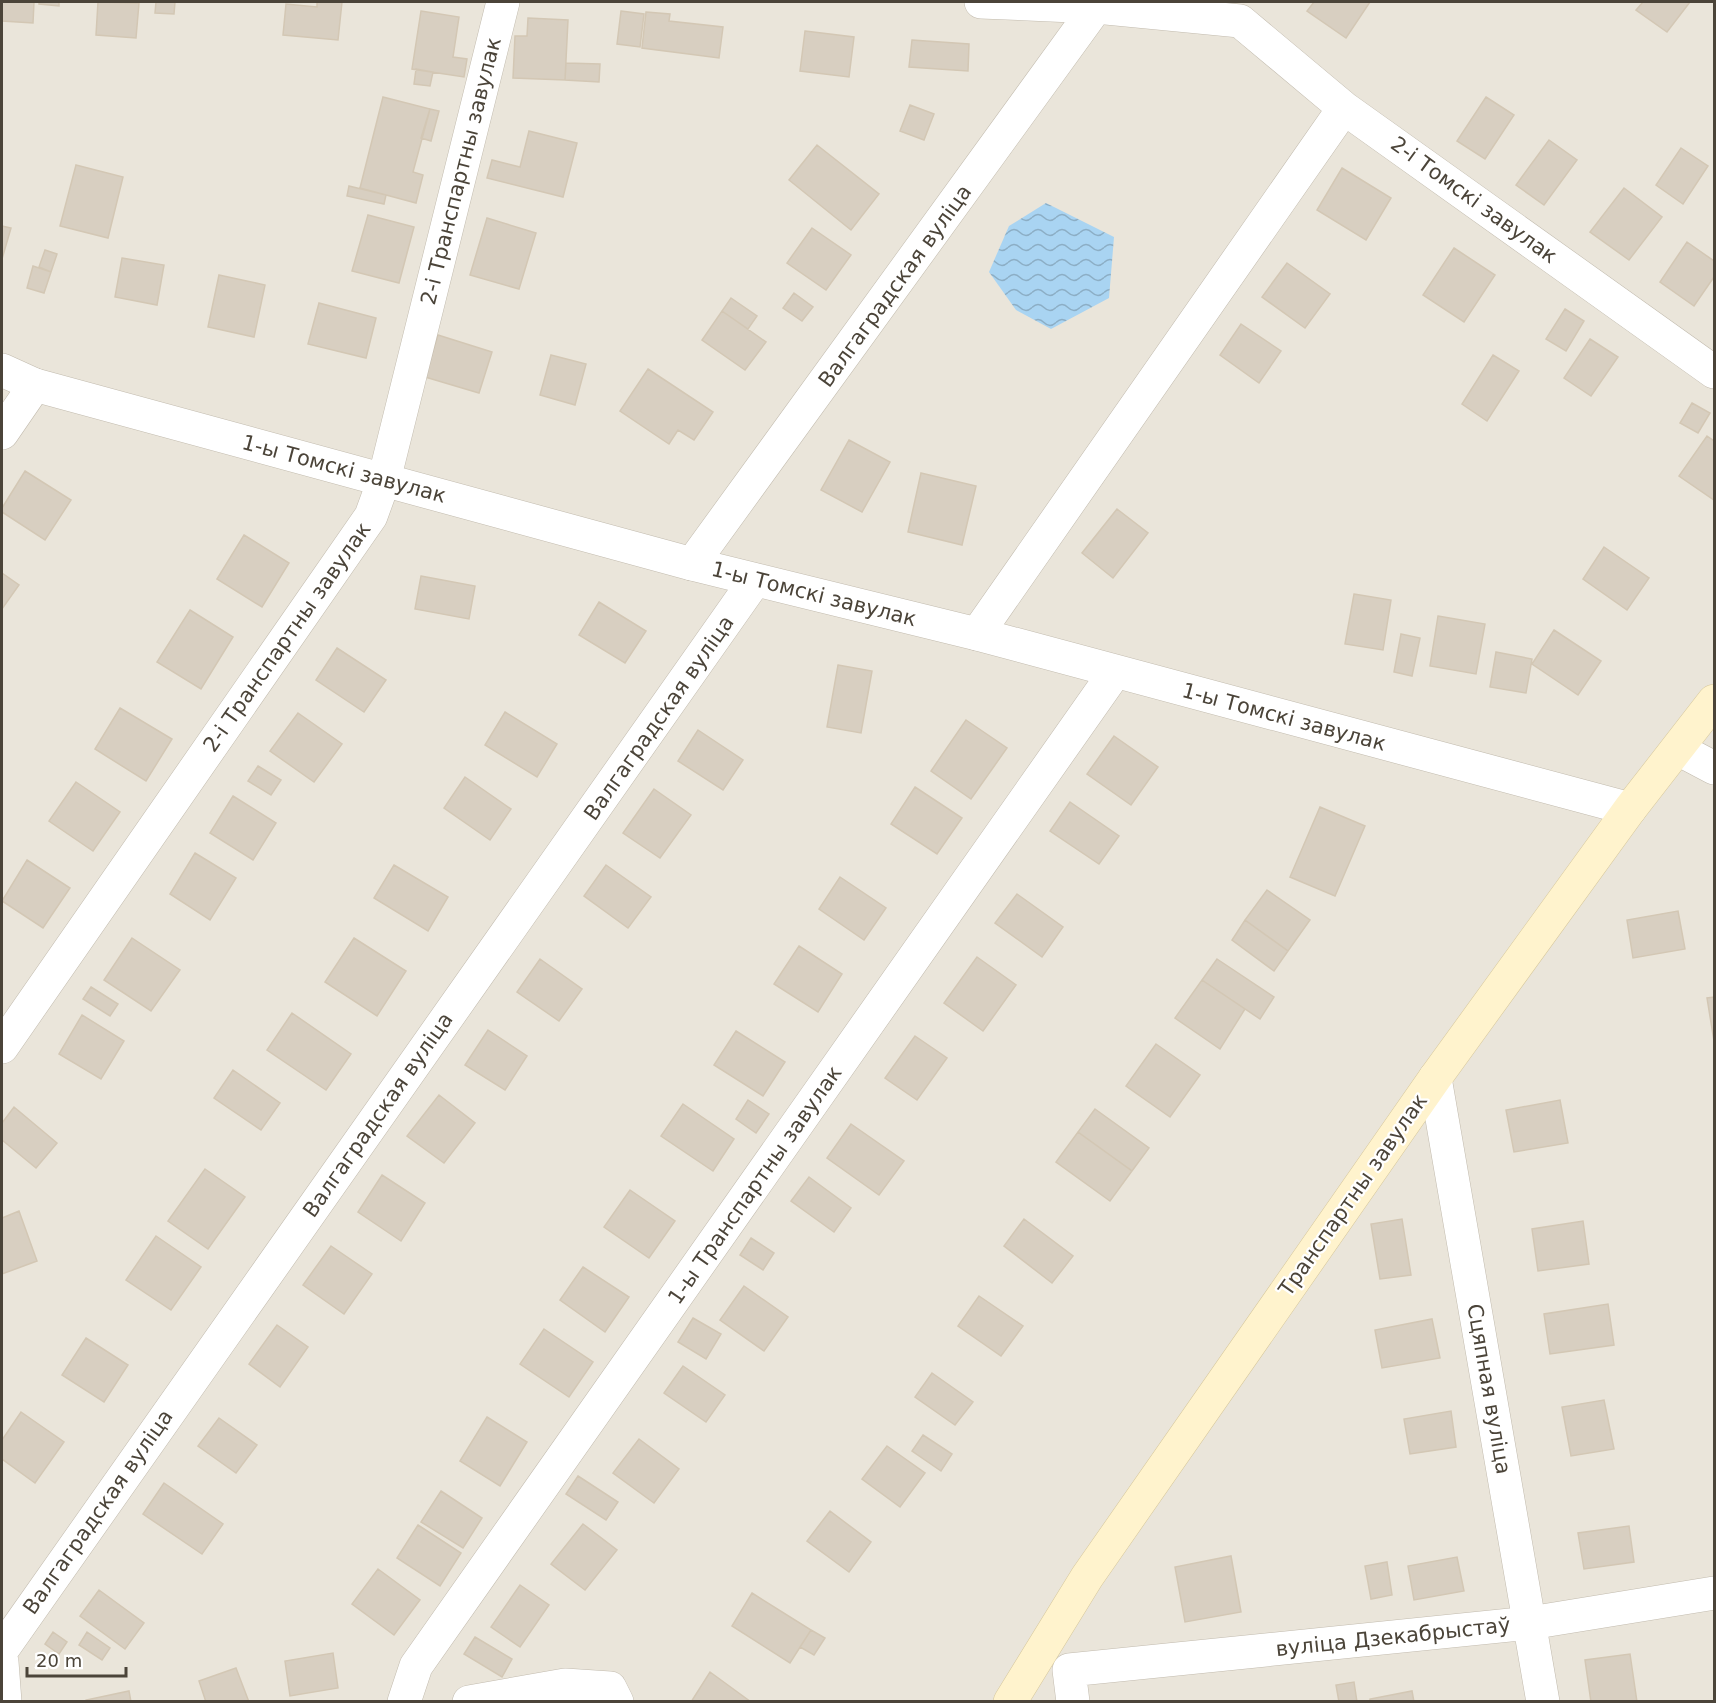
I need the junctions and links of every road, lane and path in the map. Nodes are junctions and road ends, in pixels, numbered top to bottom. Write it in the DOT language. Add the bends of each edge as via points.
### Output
graph roads {
  1 [pos="503,2"];
  2 [pos="981,2"];
  3 [pos="1096,7"];
  4 [pos="1247,11"];
  5 [pos="1344,108"];
  6 [pos="2,370"];
  7 [pos="1714,372"];
  8 [pos="34,385"];
  9 [pos="2,434"];
  10 [pos="384,480"];
  11 [pos="692,564"];
  12 [pos="755,580"];
  13 [pos="977,634"];
  14 [pos="1115,672"];
  15 [pos="1714,701"];
  16 [pos="1678,749"];
  17 [pos="1714,770"];
  18 [pos="1630,809"];
  19 [pos="2,1047"];
  20 [pos="1435,1078"];
  21 [pos="1714,1593"];
  22 [pos="1530,1623"];
  23 [pos="2,1650"];
  24 [pos="1040,1653"];
  25 [pos="2,1662"];
  26 [pos="1069,1670"];
  27 [pos="5,1701"];
  28 [pos="404,1701"];
  29 [pos="469,1701"];
  30 [pos="617,1701"];
  31 [pos="1010,1701"];
  32 [pos="1073,1701"];
  33 [pos="1543,1701"];
  1 -- 10 [label="street, 2-і Транспартны завулак"];
  2 -- 3 [label="street"];
  3 -- 4 [label="street"];
  3 -- 11 [label="street, Валгаградская вуліца"];
  4 -- 5 [label="street, 2-і Томскі завулак"];
  5 -- 7 [label="street, 2-і Томскі завулак"];
  5 -- 13 [label="street"];
  6 -- 8 [label="street, 1-ы Томскі завулак"];
  8 -- 9 [label="street"];
  8 -- 10 [label="street, 1-ы Томскі завулак"];
  10 -- 11 [label="street, 1-ы Томскі завулак"];
  10 -- 19 [label="street, 2-і Транспартны завулак" via="371,516"];
  11 -- 12 [label="street, 1-ы Томскі завулак"];
  12 -- 13 [label="street, 1-ы Томскі завулак"];
  12 -- 23 [label="street, Валгаградская вуліца"];
  13 -- 14 [label="street, 1-ы Томскі завулак"];
  14 -- 18 [label="street, 1-ы Томскі завулак"];
  14 -- 28 [label="street, 1-ы Транспартны завулак" via="416,1666"];
  15 -- 16 [label="main road, Транспартны завулак"];
  16 -- 17 [label="street"];
  16 -- 18 [label="main road, Транспартны завулак"];
  18 -- 20 [label="main road, Транспартны завулак"];
  20 -- 22 [label="street, Сцяпная вуліца"];
  20 -- 24 [label="main road, Транспартны завулак" via="1094,1567"];
  21 -- 22 [label="street, вуліца Дзекабрыстаў"];
  22 -- 26 [label="street, вуліца Дзекабрыстаў"];
  22 -- 33 [label="street, Сцяпная вуліца"];
  24 -- 26 [label="street"];
  24 -- 31 [label="main road, Транспартны завулак"];
  25 -- 27 [label="street"];
  26 -- 32 [label="street"];
  29 -- 30 [label="street" via="565,1686 610,1688"];
}
